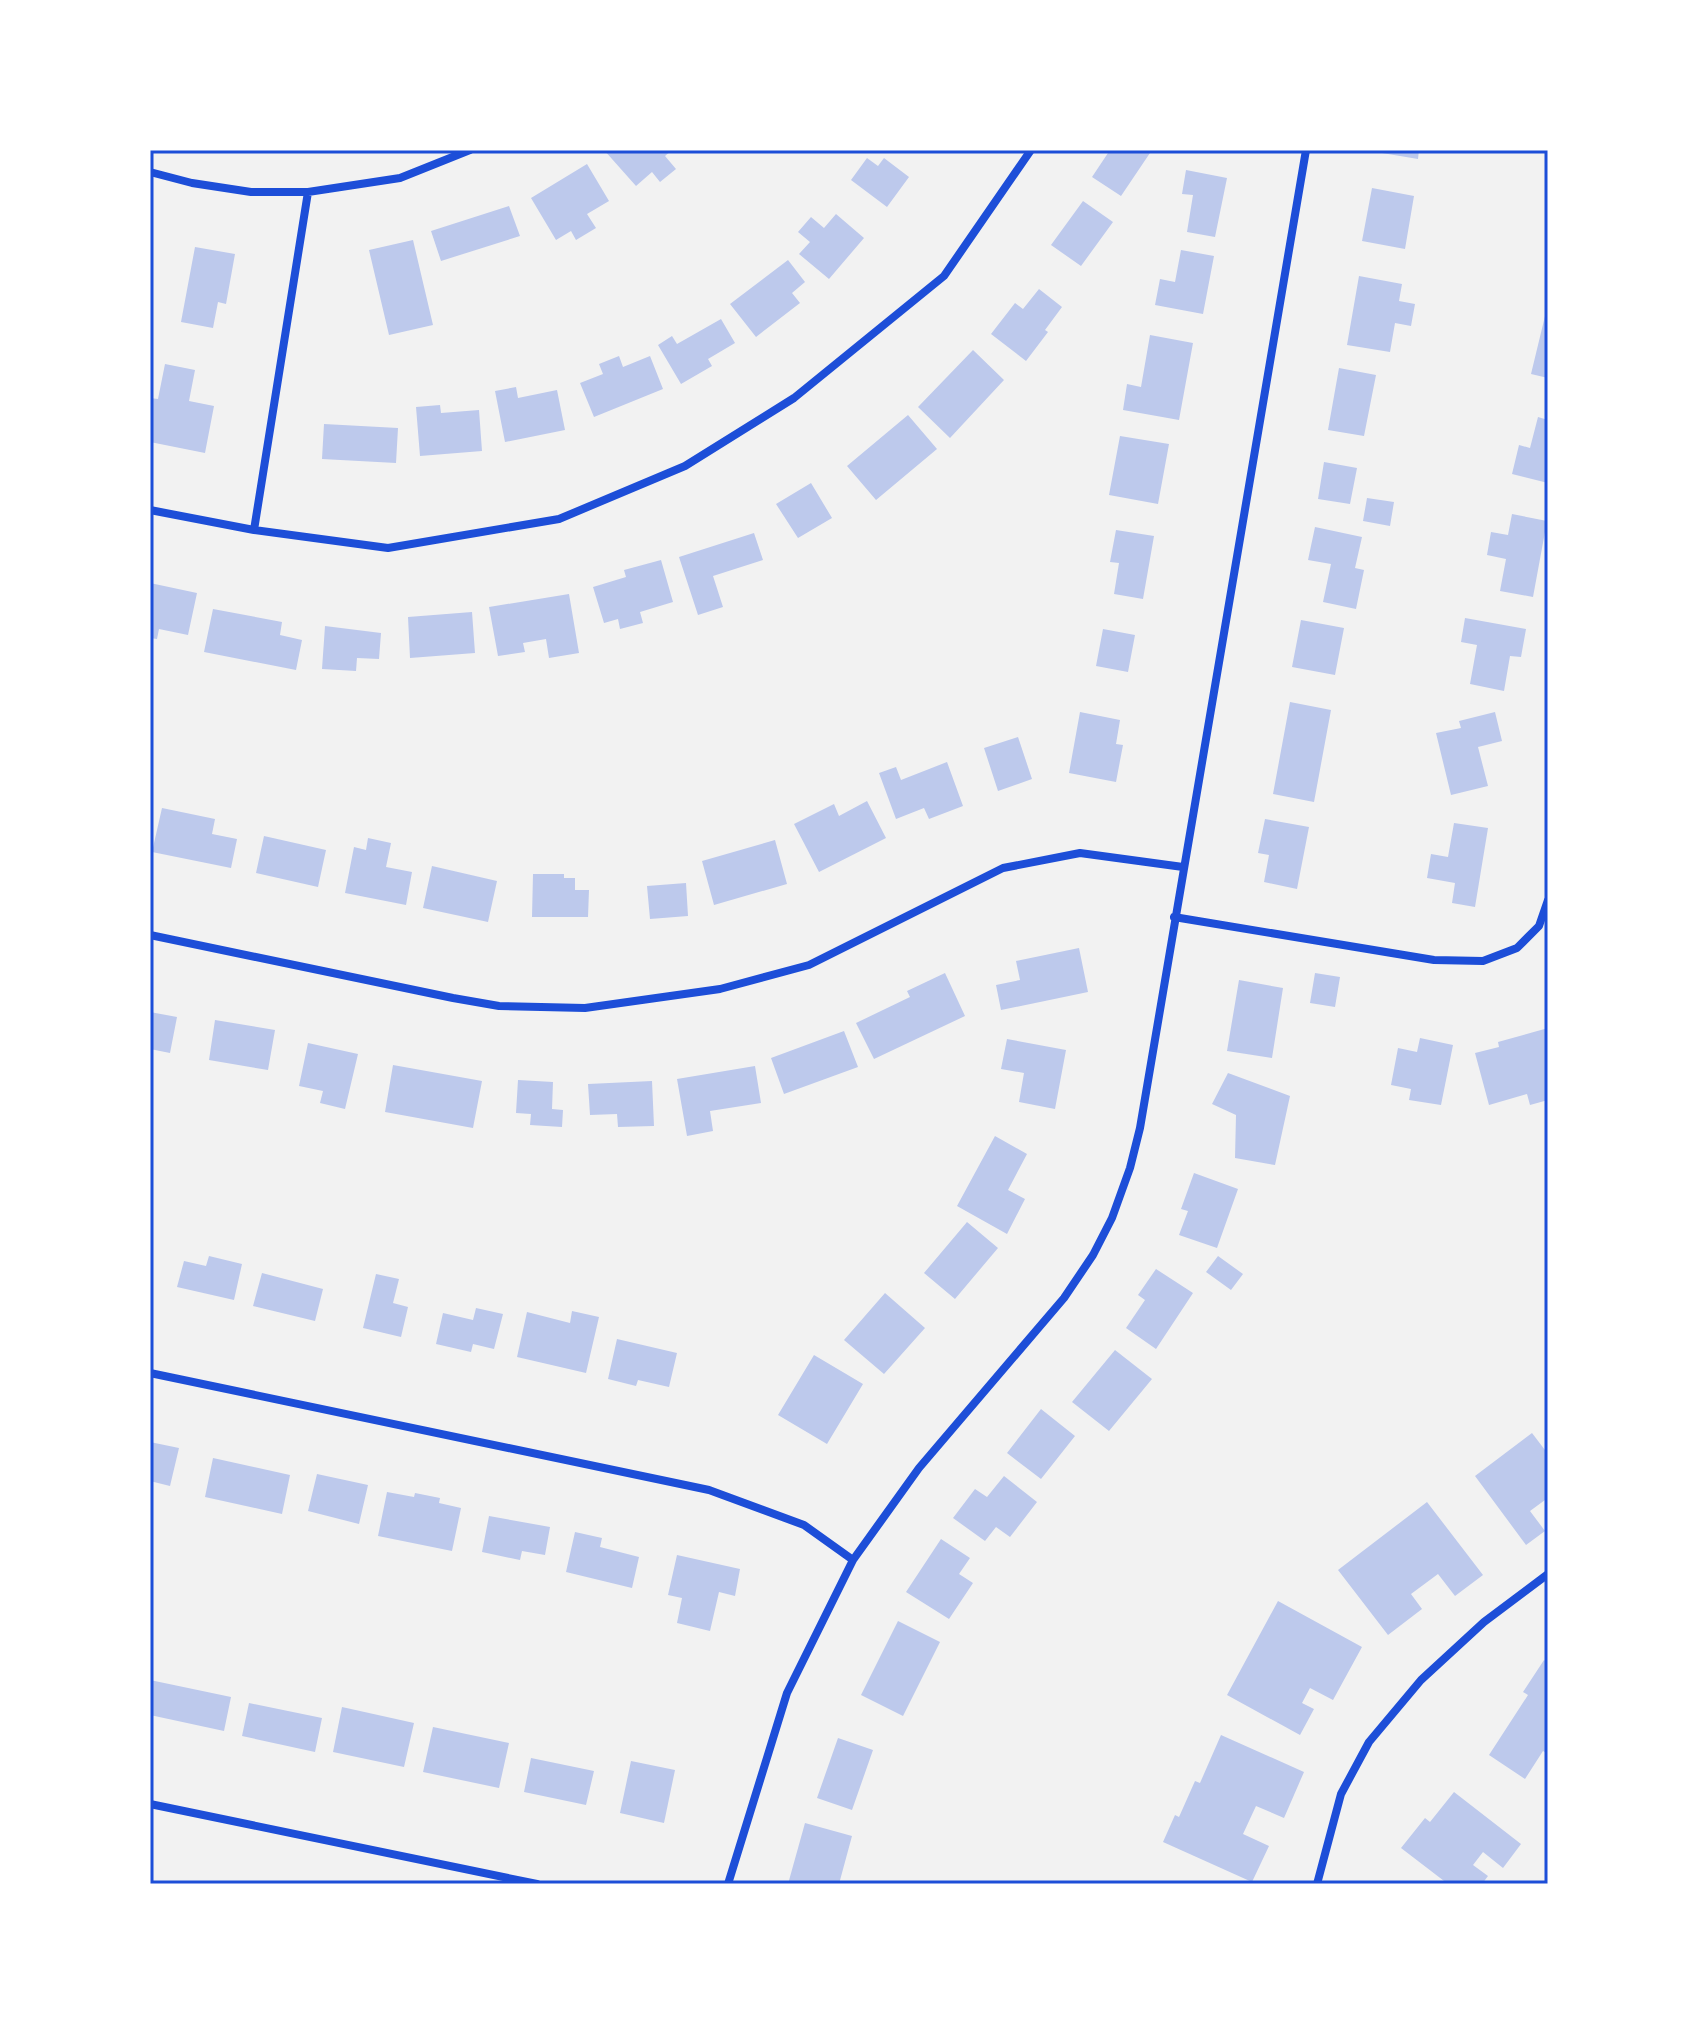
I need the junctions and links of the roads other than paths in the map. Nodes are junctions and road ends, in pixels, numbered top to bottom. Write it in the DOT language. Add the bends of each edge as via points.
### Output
graph roads {
  1 [pos="470,150"];
  2 [pos="1031,150"];
  3 [pos="1306,150"];
  4 [pos="150,172"];
  5 [pos="308,192"];
  6 [pos="150,510"];
  7 [pos="254,530"];
  8 [pos="1183,867"];
  9 [pos="1548,900"];
  10 [pos="1174,917"];
  11 [pos="150,935"];
  12 [pos="150,1373"];
  13 [pos="853,1560"];
  14 [pos="1548,1574"];
  15 [pos="150,1804"];
  16 [pos="537,1884"];
  17 [pos="728,1884"];
  18 [pos="1317,1884"];
  1 -- 5 [label="street" via="400,178"];
  2 -- 7 [label="street" via="944,276 794,398 685,466 559,519 388,548"];
  3 -- 8 [label="street"];
  4 -- 5 [label="street" via="251,192"];
  5 -- 7 [label="street"];
  6 -- 7 [label="street"];
  8 -- 10 [label="street"];
  8 -- 11 [label="street" via="1080,853 1003,868 809,965 720,989 585,1008 499,1006"];
  9 -- 10 [label="street" via="1539,926 1517,948 1483,961 1420,958"];
  10 -- 13 [label="street" via="1140,1128 1112,1218 1064,1298 919,1468"];
  12 -- 13 [label="street" via="709,1490 804,1525"];
  13 -- 17 [label="street" via="787,1693"];
  14 -- 18 [label="street" via="1484,1622 1421,1680 1369,1742 1341,1794"];
  15 -- 16 [label="street"];
}
